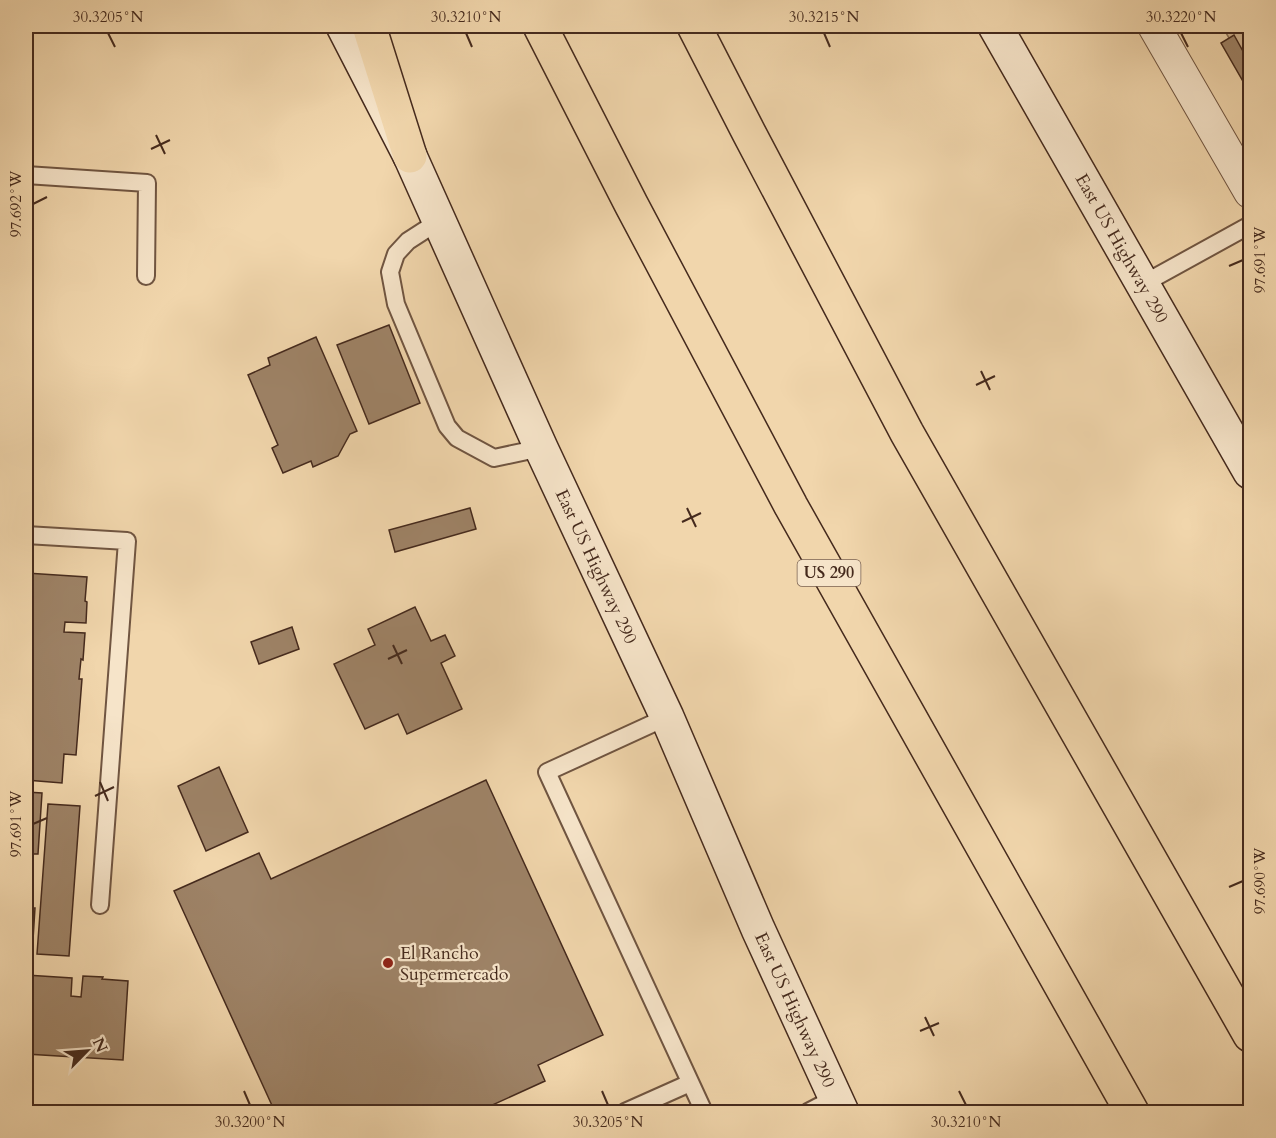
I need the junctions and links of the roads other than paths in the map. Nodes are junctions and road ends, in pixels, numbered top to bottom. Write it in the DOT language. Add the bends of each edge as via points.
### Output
graph roads {
  1 [pos="343,26"];
  2 [pos="369,26"];
  3 [pos="540,26"];
  4 [pos="694,26"];
  5 [pos="995,26"];
  6 [pos="1154,26"];
  7 [pos="410,156"];
  8 [pos="26,176"];
  9 [pos="1251,192"];
  10 [pos="439,221"];
  11 [pos="1251,225"];
  12 [pos="146,276"];
  13 [pos="1143,284"];
  14 [pos="541,448"];
  15 [pos="1251,472"];
  16 [pos="26,535"];
  17 [pos="667,717"];
  18 [pos="100,905"];
  19 [pos="1251,1035"];
  20 [pos="690,1083"];
  21 [pos="828,1108"];
  22 [pos="624,1113"];
  23 [pos="704,1113"];
  24 [pos="1132,1113"];
  1 -- 7 [label="main road, East US Highway 290"];
  2 -- 7 [label="highway"];
  3 -- 24 [label="highway, US 290" via="791,506"];
  4 -- 19 [label="highway" via="907,433"];
  5 -- 13 [label="main road, East US Highway 290"];
  6 -- 9 [label="street"];
  7 -- 10 [label="main road, East US Highway 290"];
  8 -- 12 [label="lane" via="147,183"];
  10 -- 14 [label="main road, East US Highway 290"];
  10 -- 14 [label="lane" via="408,241 396,254 390,272 396,304 447,426 457,438 494,458"];
  11 -- 13 [label="lane"];
  13 -- 15 [label="main road, East US Highway 290"];
  14 -- 17 [label="main road, East US Highway 290"];
  16 -- 18 [label="lane" via="127,542"];
  17 -- 20 [label="lane" via="547,772"];
  17 -- 21 [label="main road, East US Highway 290" via="758,929"];
  20 -- 22 [label="lane"];
  20 -- 23 [label="lane"];
}
